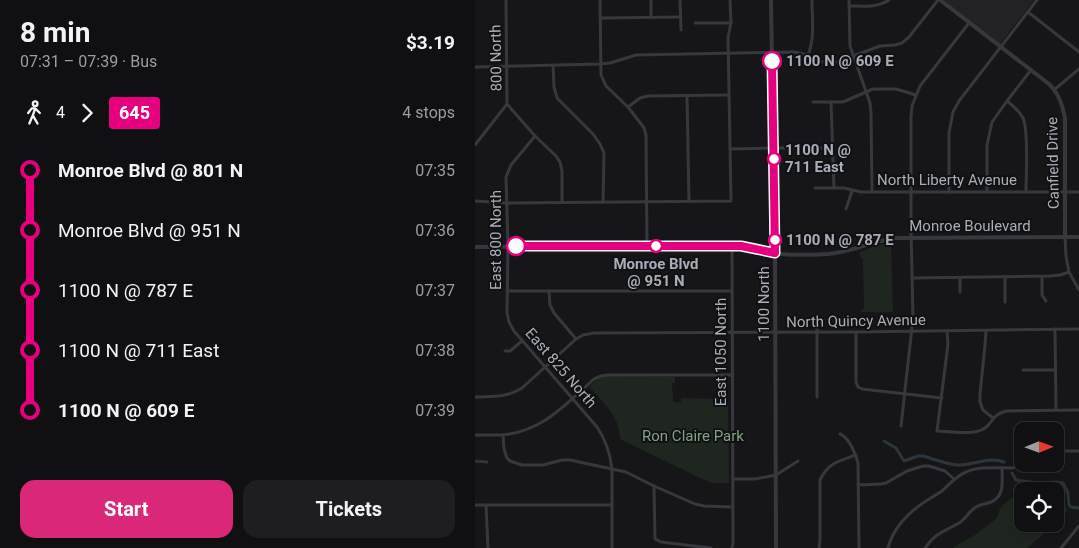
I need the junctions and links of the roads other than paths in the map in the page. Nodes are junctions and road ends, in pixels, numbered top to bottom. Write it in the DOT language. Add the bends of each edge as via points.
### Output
graph roads {
  1 [pos="506,0"];
  2 [pos="600,0"];
  3 [pos="651,0"];
  4 [pos="680,0"];
  5 [pos="730,0"];
  6 [pos="771,0"];
  7 [pos="812,0"];
  8 [pos="849,0"];
  9 [pos="889,0"];
  10 [pos="939,0"];
  11 [pos="1037,0"];
  12 [pos="849,6"];
  13 [pos="1028,12"];
  14 [pos="651,17"];
  15 [pos="680,17"];
  16 [pos="600,18"];
  17 [pos="695,23"];
  18 [pos="731,23"];
  19 [pos="969,23"];
  20 [pos="681,30"];
  21 [pos="1000,47"];
  22 [pos="772,52"];
  23 [pos="1079,52"];
  24 [pos="729,53"];
  25 [pos="809,55"];
  26 [pos="853,56"];
  27 [pos="600,64"];
  28 [pos="553,65"];
  29 [pos="475,66"];
  30 [pos="507,66"];
  31 [pos="1079,69"];
  32 [pos="1031,70"];
  33 [pos="1054,90"];
  34 [pos="866,92"];
  35 [pos="729,95"];
  36 [pos="916,95"];
  37 [pos="687,96"];
  38 [pos="1007,101"];
  39 [pos="813,102"];
  40 [pos="831,102"];
  41 [pos="507,104"];
  42 [pos="628,107"];
  43 [pos="535,136"];
  44 [pos="475,145"];
  45 [pos="774,148"];
  46 [pos="833,148"];
  47 [pos="730,149"];
  48 [pos="815,188"];
  49 [pos="834,188"];
  50 [pos="853,191"];
  51 [pos="1026,191"];
  52 [pos="1066,191"];
  53 [pos="872,192"];
  54 [pos="911,192"];
  55 [pos="949,192"];
  56 [pos="987,192"];
  57 [pos="1079,192"];
  58 [pos="475,201"];
  59 [pos="689,201"];
  60 [pos="562,202"];
  61 [pos="603,202"];
  62 [pos="647,202"];
  63 [pos="507,203"];
  64 [pos="846,209"];
  65 [pos="911,237"];
  66 [pos="1065,237"];
  67 [pos="1079,237"];
  68 [pos="508,246"];
  69 [pos="647,246"];
  70 [pos="732,246"];
  71 [pos="475,247"];
  72 [pos="775,253"];
  73 [pos="1069,272"];
  74 [pos="1042,276"];
  75 [pos="1005,277"];
  76 [pos="912,278"];
  77 [pos="960,278"];
  78 [pos="1079,290"];
  79 [pos="507,291"];
  80 [pos="549,291"];
  81 [pos="732,291"];
  82 [pos="960,292"];
  83 [pos="1046,301"];
  84 [pos="1005,302"];
  85 [pos="817,315"];
  86 [pos="509,322"];
  87 [pos="1055,329"];
  88 [pos="1079,329"];
  89 [pos="912,331"];
  90 [pos="947,331"];
  91 [pos="986,331"];
  92 [pos="817,332"];
  93 [pos="856,332"];
  94 [pos="732,333"];
  95 [pos="775,333"];
  96 [pos="575,339"];
  97 [pos="522,341"];
  98 [pos="505,351"];
  99 [pos="545,366"];
  100 [pos="1023,370"];
  101 [pos="1055,370"];
  102 [pos="733,375"];
  103 [pos="905,394"];
  104 [pos="475,397"];
  105 [pos="817,397"];
  106 [pos="573,398"];
  107 [pos="942,398"];
  108 [pos="1056,410"];
  109 [pos="1079,410"];
  110 [pos="993,418"];
  111 [pos="901,426"];
  112 [pos="840,434"];
  113 [pos="475,435"];
  114 [pos="503,435"];
  115 [pos="1064,451"];
  116 [pos="1079,451"];
  117 [pos="855,455"];
  118 [pos="797,461"];
  119 [pos="1014,467"];
  120 [pos="1002,468"];
  121 [pos="612,469"];
  122 [pos="776,475"];
  123 [pos="733,479"];
  124 [pos="954,479"];
  125 [pos="858,485"];
  126 [pos="654,486"];
  127 [pos="475,505"];
  128 [pos="487,505"];
  129 [pos="612,505"];
  130 [pos="733,507"];
  131 [pos="1079,526"];
  132 [pos="693,547"];
  133 [pos="487,548"];
  134 [pos="612,548"];
  135 [pos="711,548"];
  136 [pos="732,548"];
  137 [pos="776,548"];
  138 [pos="819,548"];
  139 [pos="859,548"];
  140 [pos="887,548"];
  141 [pos="925,548"];
  142 [pos="1062,548"];
  1 -- 30 [label="street, 800 North"];
  2 -- 16 [label="street"];
  3 -- 14 [label="street"];
  4 -- 15 [label="street"];
  5 -- 18 [label="street"];
  6 -- 22 [label="street, 1100 North"];
  7 -- 25 [label="street" via="813,39"];
  8 -- 12 [label="street"];
  9 -- 12 [label="street" via="874,6"];
  10 -- 19 [label="street, Canfield Drive"];
  10 -- 26 [label="street" via="902,43 880,46"];
  11 -- 13 [label="street"];
  12 -- 26 [label="street"];
  13 -- 21 [label="street"];
  13 -- 23 [label="street"];
  14 -- 15 [label="street"];
  14 -- 16 [label="street"];
  15 -- 20 [label="street"];
  16 -- 27 [label="street"];
  17 -- 18 [label="street"];
  18 -- 24 [label="street"];
  19 -- 21 [label="street, Canfield Drive"];
  19 -- 36 [label="street"];
  21 -- 32 [label="street, Canfield Drive"];
  21 -- 55 [label="street" via="953,112 949,133"];
  22 -- 24 [label="street"];
  22 -- 25 [label="street"];
  22 -- 45 [label="street, 1100 North"];
  24 -- 27 [label="street" via="636,55"];
  24 -- 35 [label="street"];
  25 -- 26 [label="street" via="818,61 831,63"];
  26 -- 34 [label="street"];
  27 -- 28 [label="street"];
  27 -- 42 [label="street" via="606,86"];
  28 -- 30 [label="street"];
  28 -- 61 [label="street" via="557,98 600,144 603,153"];
  29 -- 30 [label="street"];
  30 -- 41 [label="street, 800 North"];
  31 -- 33 [label="street"];
  32 -- 33 [label="street, Canfield Drive"];
  32 -- 38 [label="street"];
  33 -- 52 [label="street, Canfield Drive" via="1060,98 1065,118"];
  34 -- 36 [label="street" via="895,89"];
  34 -- 40 [label="street" via="843,102"];
  34 -- 53 [label="street" via="871,113"];
  35 -- 37 [label="street"];
  35 -- 47 [label="street"];
  36 -- 54 [label="street" via="911,117"];
  37 -- 42 [label="street" via="648,96"];
  37 -- 59 [label="street"];
  38 -- 51 [label="street" via="1024,119"];
  38 -- 56 [label="street" via="989,134"];
  39 -- 40 [label="street"];
  40 -- 46 [label="street"];
  41 -- 43 [label="street, 800 North"];
  41 -- 44 [label="street"];
  42 -- 62 [label="street" via="646,135"];
  43 -- 60 [label="street, 800 North" via="560,162"];
  43 -- 63 [label="street, East 800 North" via="511,165 507,177"];
  45 -- 46 [label="street"];
  45 -- 47 [label="street"];
  45 -- 72 [label="street, 1100 North"];
  46 -- 49 [label="street"];
  47 -- 59 [label="street" via="731,201"];
  48 -- 49 [label="street, North Liberty Avenue"];
  49 -- 50 [label="street, North Liberty Avenue"];
  50 -- 53 [label="street, North Liberty Avenue"];
  50 -- 64 [label="street"];
  51 -- 52 [label="street, North Liberty Avenue"];
  51 -- 56 [label="street, North Liberty Avenue"];
  52 -- 57 [label="street, North Liberty Avenue"];
  52 -- 66 [label="street, Canfield Drive"];
  53 -- 54 [label="street, North Liberty Avenue"];
  54 -- 55 [label="street, North Liberty Avenue"];
  54 -- 65 [label="street"];
  55 -- 56 [label="street, North Liberty Avenue"];
  58 -- 63 [label="street"];
  59 -- 62 [label="street"];
  60 -- 61 [label="street"];
  60 -- 63 [label="street"];
  61 -- 62 [label="street"];
  62 -- 69 [label="street"];
  63 -- 68 [label="street, East 800 North"];
  65 -- 66 [label="street, Monroe Boulevard"];
  65 -- 72 [label="street, Monroe Boulevard" via="885,239 829,254"];
  65 -- 76 [label="street"];
  66 -- 67 [label="street, Monroe Boulevard"];
  66 -- 73 [label="street, Canfield Drive"];
  68 -- 69 [label="street, Monroe Boulevard"];
  68 -- 71 [label="street, Monroe Boulevard"];
  68 -- 79 [label="street, East 800 North"];
  69 -- 70 [label="street, Monroe Boulevard"];
  70 -- 72 [label="street, Monroe Boulevard"];
  70 -- 81 [label="street, East 1050 North"];
  72 -- 95 [label="street, 1100 North"];
  73 -- 74 [label="street"];
  73 -- 78 [label="street, Canfield Drive"];
  74 -- 75 [label="street"];
  74 -- 83 [label="street" via="1042,295"];
  75 -- 77 [label="street"];
  75 -- 84 [label="street"];
  76 -- 77 [label="street"];
  76 -- 89 [label="street"];
  77 -- 82 [label="street"];
  79 -- 80 [label="street"];
  79 -- 86 [label="street, East 800 North"];
  80 -- 81 [label="street"];
  80 -- 96 [label="street" via="553,313"];
  81 -- 94 [label="street, East 1050 North"];
  85 -- 92 [label="street"];
  86 -- 97 [label="street, East 825 North"];
  87 -- 88 [label="street, North Quincy Avenue"];
  87 -- 91 [label="street, North Quincy Avenue"];
  87 -- 101 [label="street"];
  89 -- 90 [label="street, North Quincy Avenue"];
  89 -- 93 [label="street, North Quincy Avenue"];
  89 -- 103 [label="street"];
  90 -- 91 [label="street, North Quincy Avenue"];
  90 -- 107 [label="street"];
  91 -- 110 [label="street" via="980,402 983,410"];
  92 -- 93 [label="street, North Quincy Avenue"];
  92 -- 95 [label="street, North Quincy Avenue"];
  92 -- 105 [label="street"];
  93 -- 103 [label="street" via="856,382 859,387"];
  94 -- 95 [label="street, North Quincy Avenue"];
  94 -- 96 [label="street, North Quincy Avenue" via="594,333"];
  94 -- 102 [label="street, East 1050 North"];
  95 -- 122 [label="street, 1100 North"];
  96 -- 99 [label="street, North Quincy Avenue"];
  97 -- 98 [label="street"];
  97 -- 99 [label="street, East 825 North"];
  99 -- 104 [label="street, North Quincy Avenue" via="515,392"];
  99 -- 106 [label="street, East 825 North"];
  100 -- 101 [label="street"];
  101 -- 108 [label="street"];
  102 -- 106 [label="street" via="601,376"];
  102 -- 123 [label="street, East 1050 North"];
  103 -- 107 [label="street"];
  103 -- 111 [label="street"];
  106 -- 114 [label="street" via="542,423"];
  106 -- 121 [label="street, East 825 North" via="602,434"];
  107 -- 110 [label="street" via="937,431 979,431"];
  108 -- 109 [label="street"];
  108 -- 110 [label="street" via="1006,411"];
  112 -- 117 [label="street" via="845,436"];
  113 -- 114 [label="street"];
  114 -- 121 [label="street" via="508,460 522,465 570,460"];
  115 -- 116 [label="street"];
  117 -- 125 [label="street"];
  117 -- 138 [label="street" via="832,464 823,474"];
  118 -- 122 [label="street"];
  119 -- 120 [label="street"];
  120 -- 124 [label="street" via="967,471"];
  120 -- 141 [label="street" via="1003,487 999,496 976,507 959,523 937,535"];
  121 -- 126 [label="street"];
  121 -- 129 [label="street, East 825 North"];
  122 -- 123 [label="street"];
  122 -- 137 [label="street, 1100 North"];
  123 -- 130 [label="street, East 1050 North"];
  124 -- 125 [label="street" via="945,471 923,466 886,483"];
  124 -- 140 [label="street" via="905,518"];
  125 -- 139 [label="street"];
  126 -- 130 [label="street" via="695,504"];
  126 -- 132 [label="street" via="655,539"];
  127 -- 128 [label="street"];
  128 -- 129 [label="street"];
  128 -- 133 [label="street"];
  129 -- 134 [label="street, East 825 North"];
  130 -- 136 [label="street, East 1050 North"];
  131 -- 142 [label="street"];
  132 -- 135 [label="street"];
}
